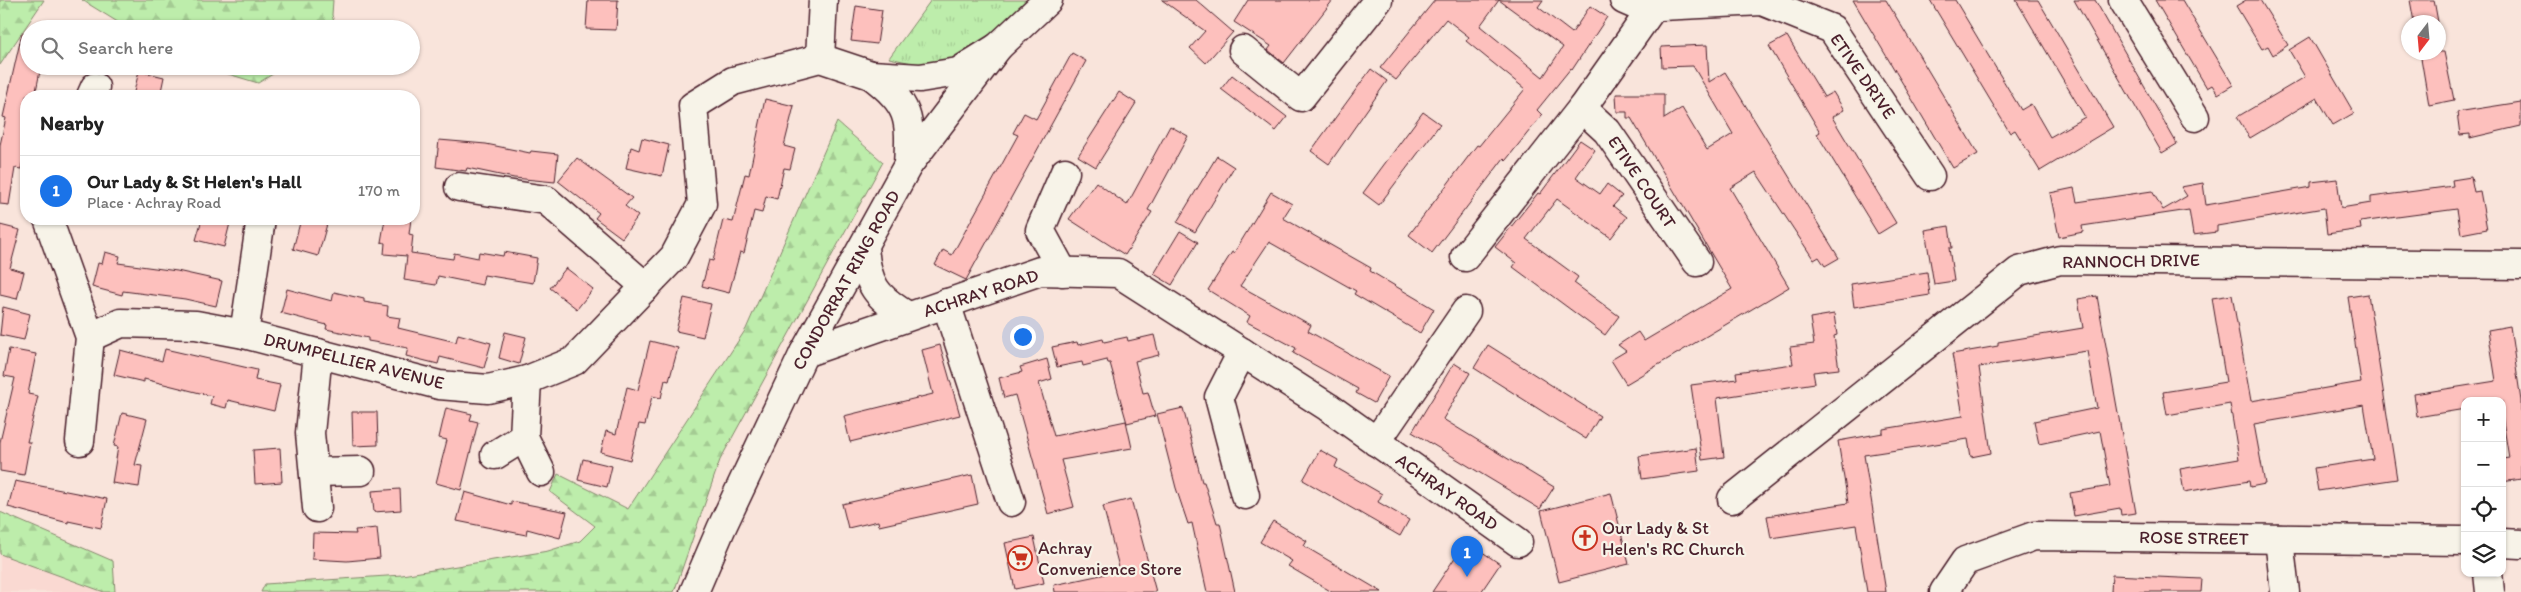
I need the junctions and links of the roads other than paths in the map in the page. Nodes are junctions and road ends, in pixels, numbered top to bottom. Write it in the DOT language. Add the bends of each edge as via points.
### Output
graph roads {
  1 [pos="823,0"];
  2 [pos="1048,0"];
  3 [pos="1378,0"];
  4 [pos="1624,0"];
  5 [pos="2123,0"];
  6 [pos="1654,6"];
  7 [pos="998,47"];
  8 [pos="1243,50"];
  9 [pos="820,58"];
  10 [pos="871,75"];
  11 [pos="1582,108"];
  12 [pos="2195,117"];
  13 [pos="908,165"];
  14 [pos="1065,172"];
  15 [pos="1930,176"];
  16 [pos="459,187"];
  17 [pos="50,225"];
  18 [pos="260,225"];
  19 [pos="864,247"];
  20 [pos="1465,257"];
  21 [pos="1697,262"];
  22 [pos="2521,265"];
  23 [pos="1063,272"];
  24 [pos="646,286"];
  25 [pos="946,303"];
  26 [pos="1466,311"];
  27 [pos="908,316"];
  28 [pos="244,334"];
  29 [pos="90,337"];
  30 [pos="1242,352"];
  31 [pos="318,353"];
  32 [pos="804,353"];
  33 [pos="528,380"];
  34 [pos="524,437"];
  35 [pos="80,441"];
  36 [pos="1376,442"];
  37 [pos="495,455"];
  38 [pos="314,472"];
  39 [pos="361,472"];
  40 [pos="541,472"];
  41 [pos="1245,495"];
  42 [pos="1732,499"];
  43 [pos="1011,502"];
  44 [pos="317,508"];
  45 [pos="2279,539"];
  46 [pos="2461,541"];
  47 [pos="1518,542"];
  48 [pos="2506,542"];
  49 [pos="2521,544"];
  50 [pos="2488,577"];
  51 [pos="694,592"];
  52 [pos="1944,592"];
  53 [pos="2285,592"];
  54 [pos="2490,592"];
  1 -- 9 [label="street"];
  2 -- 7 [label="street, CONDORRAT RING ROAD"];
  3 -- 8 [label="street" via="1301,97"];
  4 -- 6 [label="street, ETIVE DRIVE" via="1640,7"];
  5 -- 12 [label="street"];
  6 -- 11 [label="street"];
  6 -- 15 [label="street, ETIVE DRIVE" via="1762,1 1832,29"];
  7 -- 10 [label="street" via="958,72 920,78"];
  7 -- 13 [label="street, CONDORRAT RING ROAD"];
  9 -- 10 [label="street"];
  9 -- 24 [label="street, DRUMPELLIER AVENUE" via="733,80 693,106 702,204 674,257"];
  10 -- 13 [label="street" via="893,92 903,105 910,130"];
  11 -- 20 [label="street"];
  11 -- 21 [label="street, ETIVE COURT" via="1607,131"];
  13 -- 19 [label="street, CONDORRAT RING ROAD"];
  14 -- 23 [label="street" via="1040,230"];
  16 -- 24 [label="street" via="546,200"];
  17 -- 29 [label="street"];
  18 -- 28 [label="street"];
  19 -- 27 [label="street, ACHRAY ROAD" via="866,270 872,286 888,304"];
  19 -- 32 [label="street, CONDORRAT RING ROAD"];
  22 -- 42 [label="street, RANNOCH DRIVE" via="2060,260 2019,271"];
  23 -- 25 [label="street, ACHRAY ROAD" via="1040,272"];
  23 -- 30 [label="street, ACHRAY ROAD" via="1118,273"];
  24 -- 33 [label="street, DRUMPELLIER AVENUE" via="574,361"];
  25 -- 27 [label="street, ACHRAY ROAD"];
  25 -- 43 [label="street"];
  26 -- 36 [label="street"];
  27 -- 32 [label="street, ACHRAY ROAD"];
  28 -- 29 [label="street, DRUMPELLIER AVENUE" via="196,325 121,324"];
  28 -- 31 [label="street, DRUMPELLIER AVENUE"];
  29 -- 35 [label="street"];
  30 -- 36 [label="street, ACHRAY ROAD"];
  30 -- 41 [label="street" via="1219,397"];
  31 -- 33 [label="street, DRUMPELLIER AVENUE" via="439,385 488,389"];
  31 -- 38 [label="street" via="310,433"];
  32 -- 51 [label="street, CONDORRAT RING ROAD"];
  33 -- 34 [label="street"];
  34 -- 37 [label="street"];
  34 -- 40 [label="street"];
  36 -- 47 [label="street, ACHRAY ROAD"];
  38 -- 39 [label="street"];
  38 -- 44 [label="street"];
  45 -- 46 [label="street, ROSE STREET"];
  45 -- 52 [label="street, ROSE STREET" via="2034,536 1965,561"];
  45 -- 53 [label="street"];
  48 -- 49 [label="street"];
  50 -- 54 [label="street"];
}
